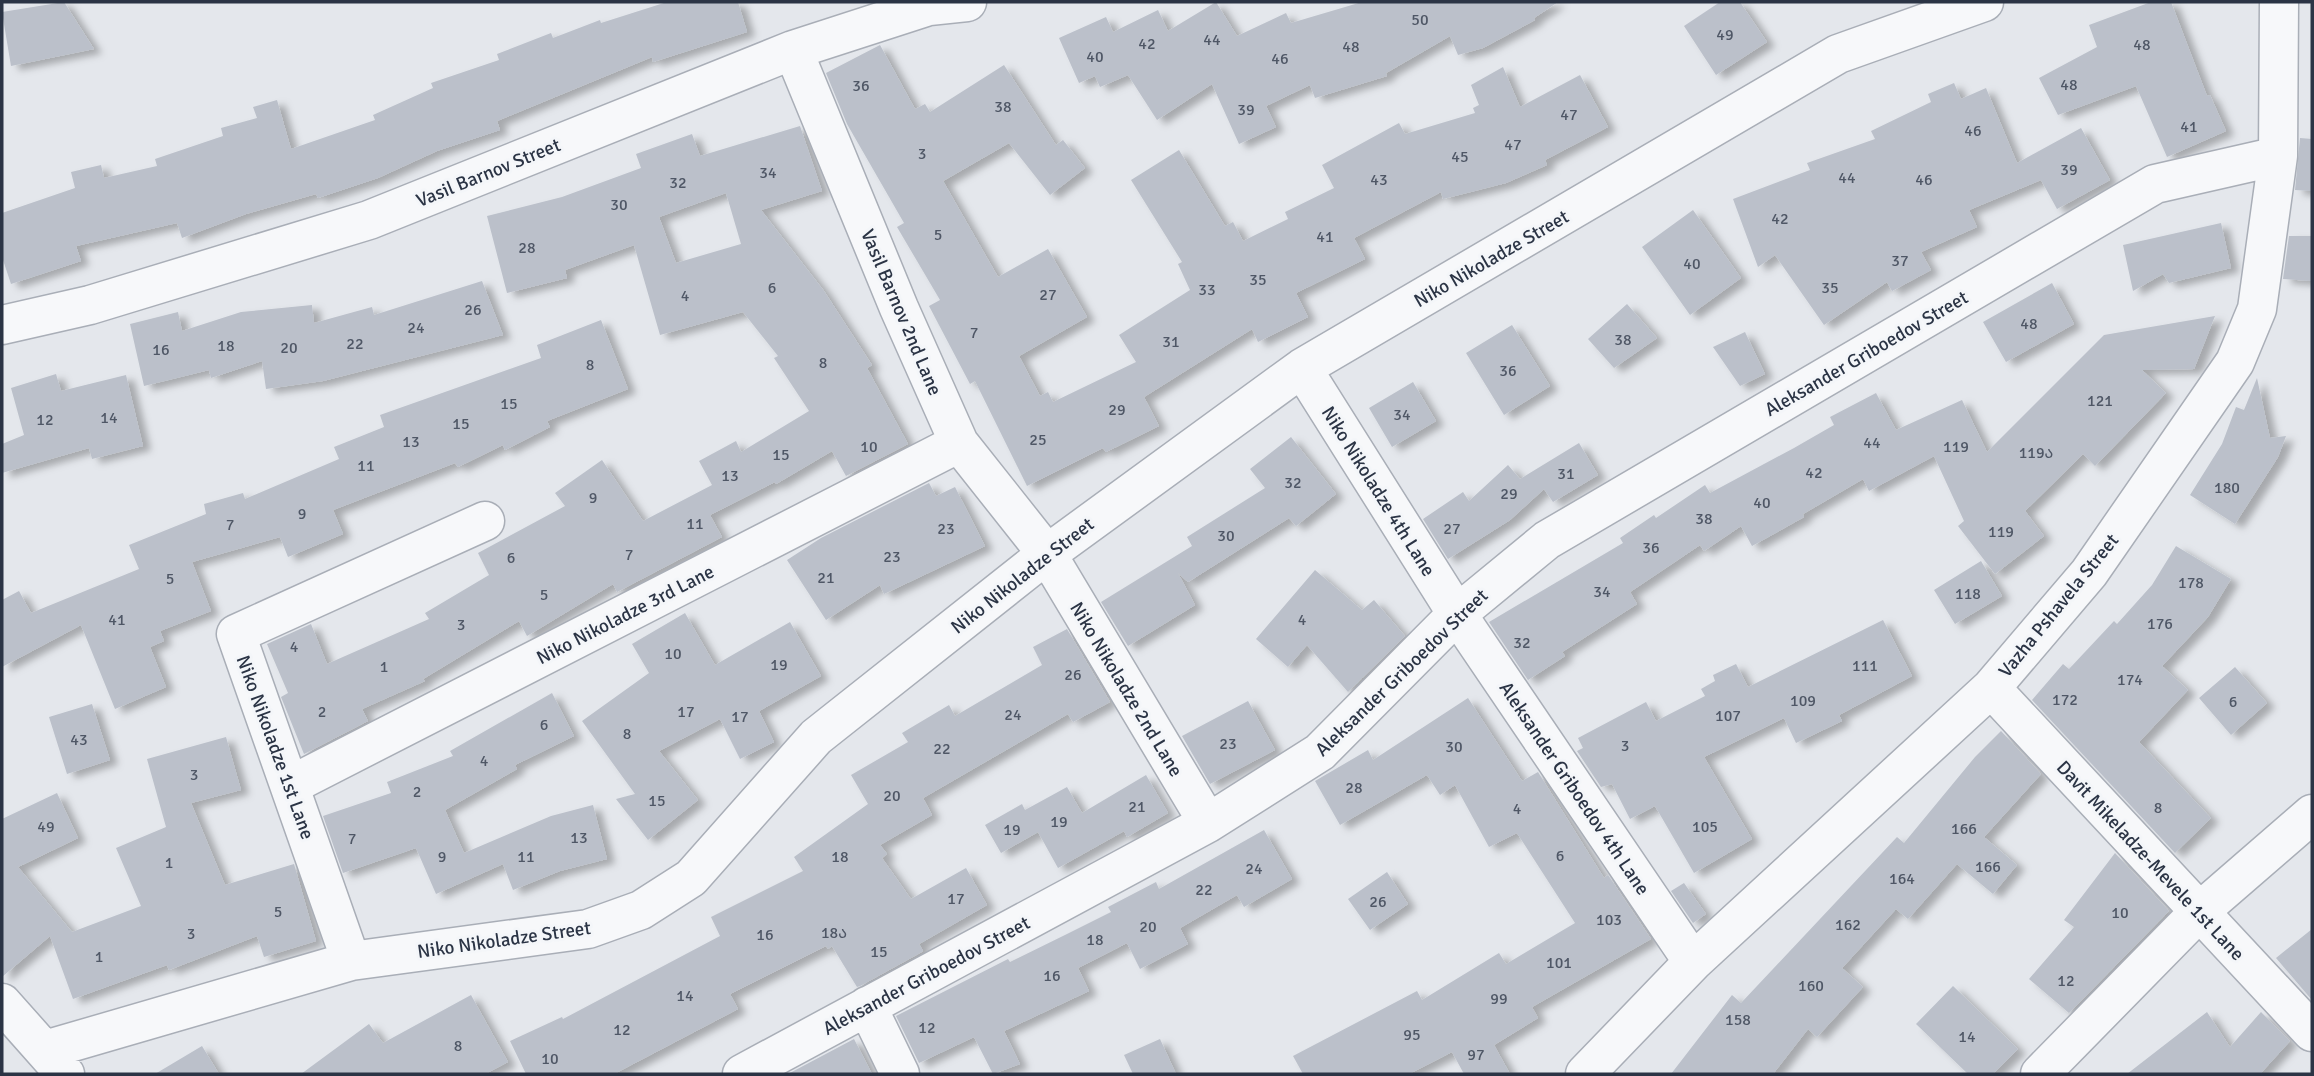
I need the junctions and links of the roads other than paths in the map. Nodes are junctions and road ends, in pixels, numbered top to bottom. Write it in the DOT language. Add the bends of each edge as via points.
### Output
graph roads {
  1 [pos="967,2"];
  2 [pos="1984,2"];
  3 [pos="2279,2"];
  4 [pos="793,50"];
  5 [pos="2278,156"];
  6 [pos="2,325"];
  7 [pos="1302,368"];
  8 [pos="960,443"];
  9 [pos="485,521"];
  10 [pos="1047,554"];
  11 [pos="1457,614"];
  12 [pos="1991,688"];
  13 [pos="291,785"];
  14 [pos="2312,814"];
  15 [pos="1208,824"];
  16 [pos="2199,912"];
  17 [pos="351,961"];
  18 [pos="1693,962"];
  19 [pos="2,1003"];
  20 [pos="867,1006"];
  21 [pos="2312,1032"];
  22 [pos="55,1062"];
  23 [pos="742,1074"];
  24 [pos="901,1074"];
  25 [pos="1585,1074"];
  26 [pos="2040,1074"];
  1 -- 4 [label="street, Vasil Barnov Street" via="929,6"];
  2 -- 7 [label="street, Niko Nikoladze Street" via="1838,54"];
  3 -- 5 [label="street, Vazha Pshavela Street"];
  4 -- 6 [label="street, Vasil Barnov Street" via="369,220 90,305"];
  4 -- 8 [label="street, Vasil Barnov 2nd Lane"];
  5 -- 11 [label="street, Aleksander Griboedov Street" via="2155,184 1547,540"];
  5 -- 12 [label="street, Vazha Pshavela Street" via="2257,309 2235,362 2089,573"];
  7 -- 10 [label="street, Niko Nikoladze Street"];
  7 -- 11 [label="street, Niko Nikoladze 4th Lane"];
  8 -- 10 [label="street, Vasil Barnov 2nd Lane"];
  8 -- 13 [label="street, Niko Nikoladze 3rd Lane"];
  9 -- 13 [label="street, Niko Nikoladze 1st Lane" via="236,634"];
  10 -- 15 [label="street, Niko Nikoladze 2nd Lane"];
  10 -- 17 [label="street, Niko Nikoladze Street" via="816,737 691,878 641,910 588,929"];
  11 -- 15 [label="street, Aleksander Griboedov Street" via="1320,752"];
  11 -- 18 [label="street, Aleksander Griboedov 4th Lane"];
  12 -- 16 [label="street, Davit Mikeladze-Mevele 1st Lane"];
  12 -- 18 [label="street, Vazha Pshavela Street"];
  13 -- 17 [label="street, Niko Nikoladze 1st Lane"];
  14 -- 16 [label="street"];
  15 -- 20 [label="street, Aleksander Griboedov Street"];
  16 -- 21 [label="street, Davit Mikeladze-Mevele 1st Lane"];
  16 -- 26 [label="street"];
  17 -- 22 [label="street, Niko Nikoladze Street"];
  18 -- 25 [label="street, Vazha Pshavela Street"];
  19 -- 22 [label="street"];
  20 -- 23 [label="street, Aleksander Griboedov Street"];
  20 -- 24 [label="street"];
}
